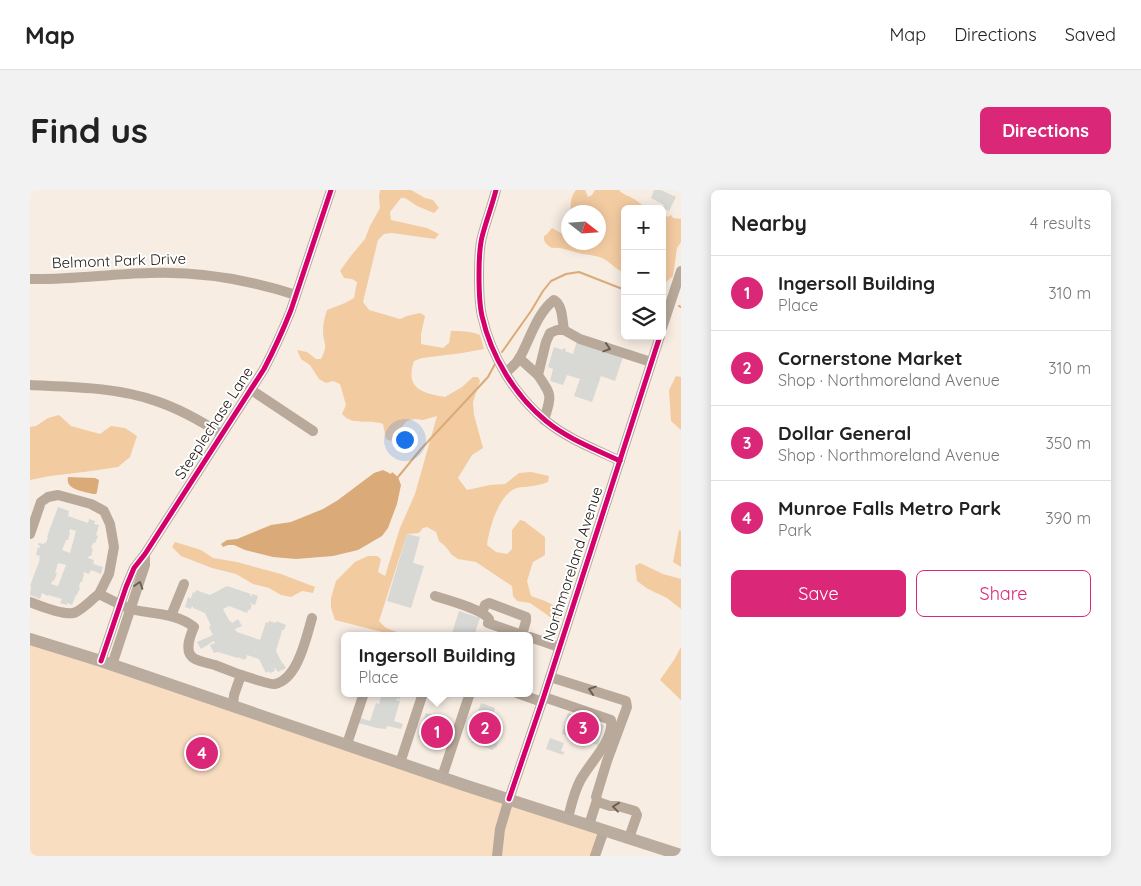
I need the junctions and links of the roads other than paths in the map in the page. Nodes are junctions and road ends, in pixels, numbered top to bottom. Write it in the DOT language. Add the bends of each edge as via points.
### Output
graph roads {
  1 [pos="331,190"];
  2 [pos="496,190"];
  3 [pos="681,270"];
  4 [pos="30,279"];
  5 [pos="296,295"];
  6 [pos="666,316"];
  7 [pos="564,330"];
  8 [pos="659,340"];
  9 [pos="519,358"];
  10 [pos="651,362"];
  11 [pos="505,373"];
  12 [pos="538,375"];
  13 [pos="30,385"];
  14 [pos="250,389"];
  15 [pos="544,420"];
  16 [pos="313,431"];
  17 [pos="222,434"];
  18 [pos="620,461"];
  19 [pos="30,534"];
  20 [pos="145,554"];
  21 [pos="184,584"];
  22 [pos="99,594"];
  23 [pos="435,596"];
  24 [pos="30,602"];
  25 [pos="120,604"];
  26 [pos="131,608"];
  27 [pos="482,613"];
  28 [pos="171,616"];
  29 [pos="312,618"];
  30 [pos="514,632"];
  31 [pos="525,632"];
  32 [pos="30,639"];
  33 [pos="533,639"];
  34 [pos="560,647"];
  35 [pos="106,663"];
  36 [pos="241,675"];
  37 [pos="550,677"];
  38 [pos="363,697"];
  39 [pos="422,697"];
  40 [pos="469,697"];
  41 [pos="533,697"];
  42 [pos="543,699"];
  43 [pos="231,702"];
  44 [pos="347,744"];
  45 [pos="400,762"];
  46 [pos="442,777"];
  47 [pos="509,799"];
  48 [pos="597,800"];
  49 [pos="568,818"];
  50 [pos="589,825"];
  51 [pos="604,830"];
  52 [pos="630,838"];
  53 [pos="497,856"];
  54 [pos="595,856"];
  55 [pos="681,856"];
  1 -- 5 [label="street, Steeplechase Lane"];
  2 -- 11 [label="street" via="482,237 479,289 486,332"];
  3 -- 6 [label="street"];
  4 -- 5 [label="street, Belmont Park Drive" via="191,273 256,283"];
  5 -- 14 [label="street, Steeplechase Lane" via="276,346"];
  7 -- 9 [label="street" via="560,305 554,300 533,328"];
  7 -- 10 [label="street, one-way" via="580,339"];
  7 -- 12 [label="street" via="550,333"];
  8 -- 10 [label="street, Northmoreland Avenue"];
  9 -- 11 [label="street"];
  9 -- 12 [label="street"];
  10 -- 18 [label="street, Northmoreland Avenue"];
  11 -- 15 [label="street"];
  12 -- 15 [label="street" via="549,391"];
  13 -- 17 [label="street" via="96,389 147,398 192,416"];
  14 -- 16 [label="street"];
  14 -- 17 [label="street, Steeplechase Lane"];
  15 -- 18 [label="street" via="569,437"];
  17 -- 20 [label="street, Steeplechase Lane"];
  18 -- 34 [label="street, Northmoreland Avenue"];
  19 -- 22 [label="street" via="41,502 48,497 58,495 92,504 104,511 114,547 109,574"];
  20 -- 25 [label="street, Steeplechase Lane" via="134,568"];
  26 -- 20 [label="street, Steeplechase Lane, one-way" via="145,565"];
  21 -- 28 [label="street"];
  22 -- 24 [label="street" via="73,613 58,612"];
  22 -- 25 [label="street"];
  23 -- 27 [label="street"];
  25 -- 26 [label="street"];
  25 -- 35 [label="street, Steeplechase Lane"];
  26 -- 28 [label="street"];
  26 -- 35 [label="street, Steeplechase Lane"];
  27 -- 30 [label="street" via="489,619 488,623"];
  27 -- 31 [label="street" via="488,603 526,617"];
  28 -- 36 [label="street" via="186,620 194,627 189,646 194,659"];
  29 -- 36 [label="street" via="294,670 286,679 273,684"];
  32 -- 35 [label="main road"];
  33 -- 34 [label="street"];
  34 -- 37 [label="street, Northmoreland Avenue"];
  35 -- 43 [label="main road"];
  36 -- 43 [label="street"];
  37 -- 42 [label="street, Northmoreland Avenue"];
  48 -- 37 [label="street, one-way" via="607,761 627,708 626,701"];
  38 -- 44 [label="street"];
  39 -- 45 [label="street"];
  40 -- 46 [label="street"];
  41 -- 42 [label="street"];
  42 -- 47 [label="street, Northmoreland Avenue"];
  42 -- 49 [label="street" via="611,720 612,726 602,749 580,781"];
  43 -- 44 [label="main road"];
  44 -- 45 [label="main road"];
  45 -- 46 [label="main road"];
  46 -- 47 [label="main road"];
  47 -- 49 [label="main road"];
  47 -- 53 [label="street, Northmoreland Avenue"];
  48 -- 50 [label="street"];
  52 -- 48 [label="street, one-way" via="637,815 635,811"];
  49 -- 50 [label="main road"];
  50 -- 51 [label="main road"];
  51 -- 52 [label="main road"];
  51 -- 54 [label="street"];
  52 -- 55 [label="main road"];
}
